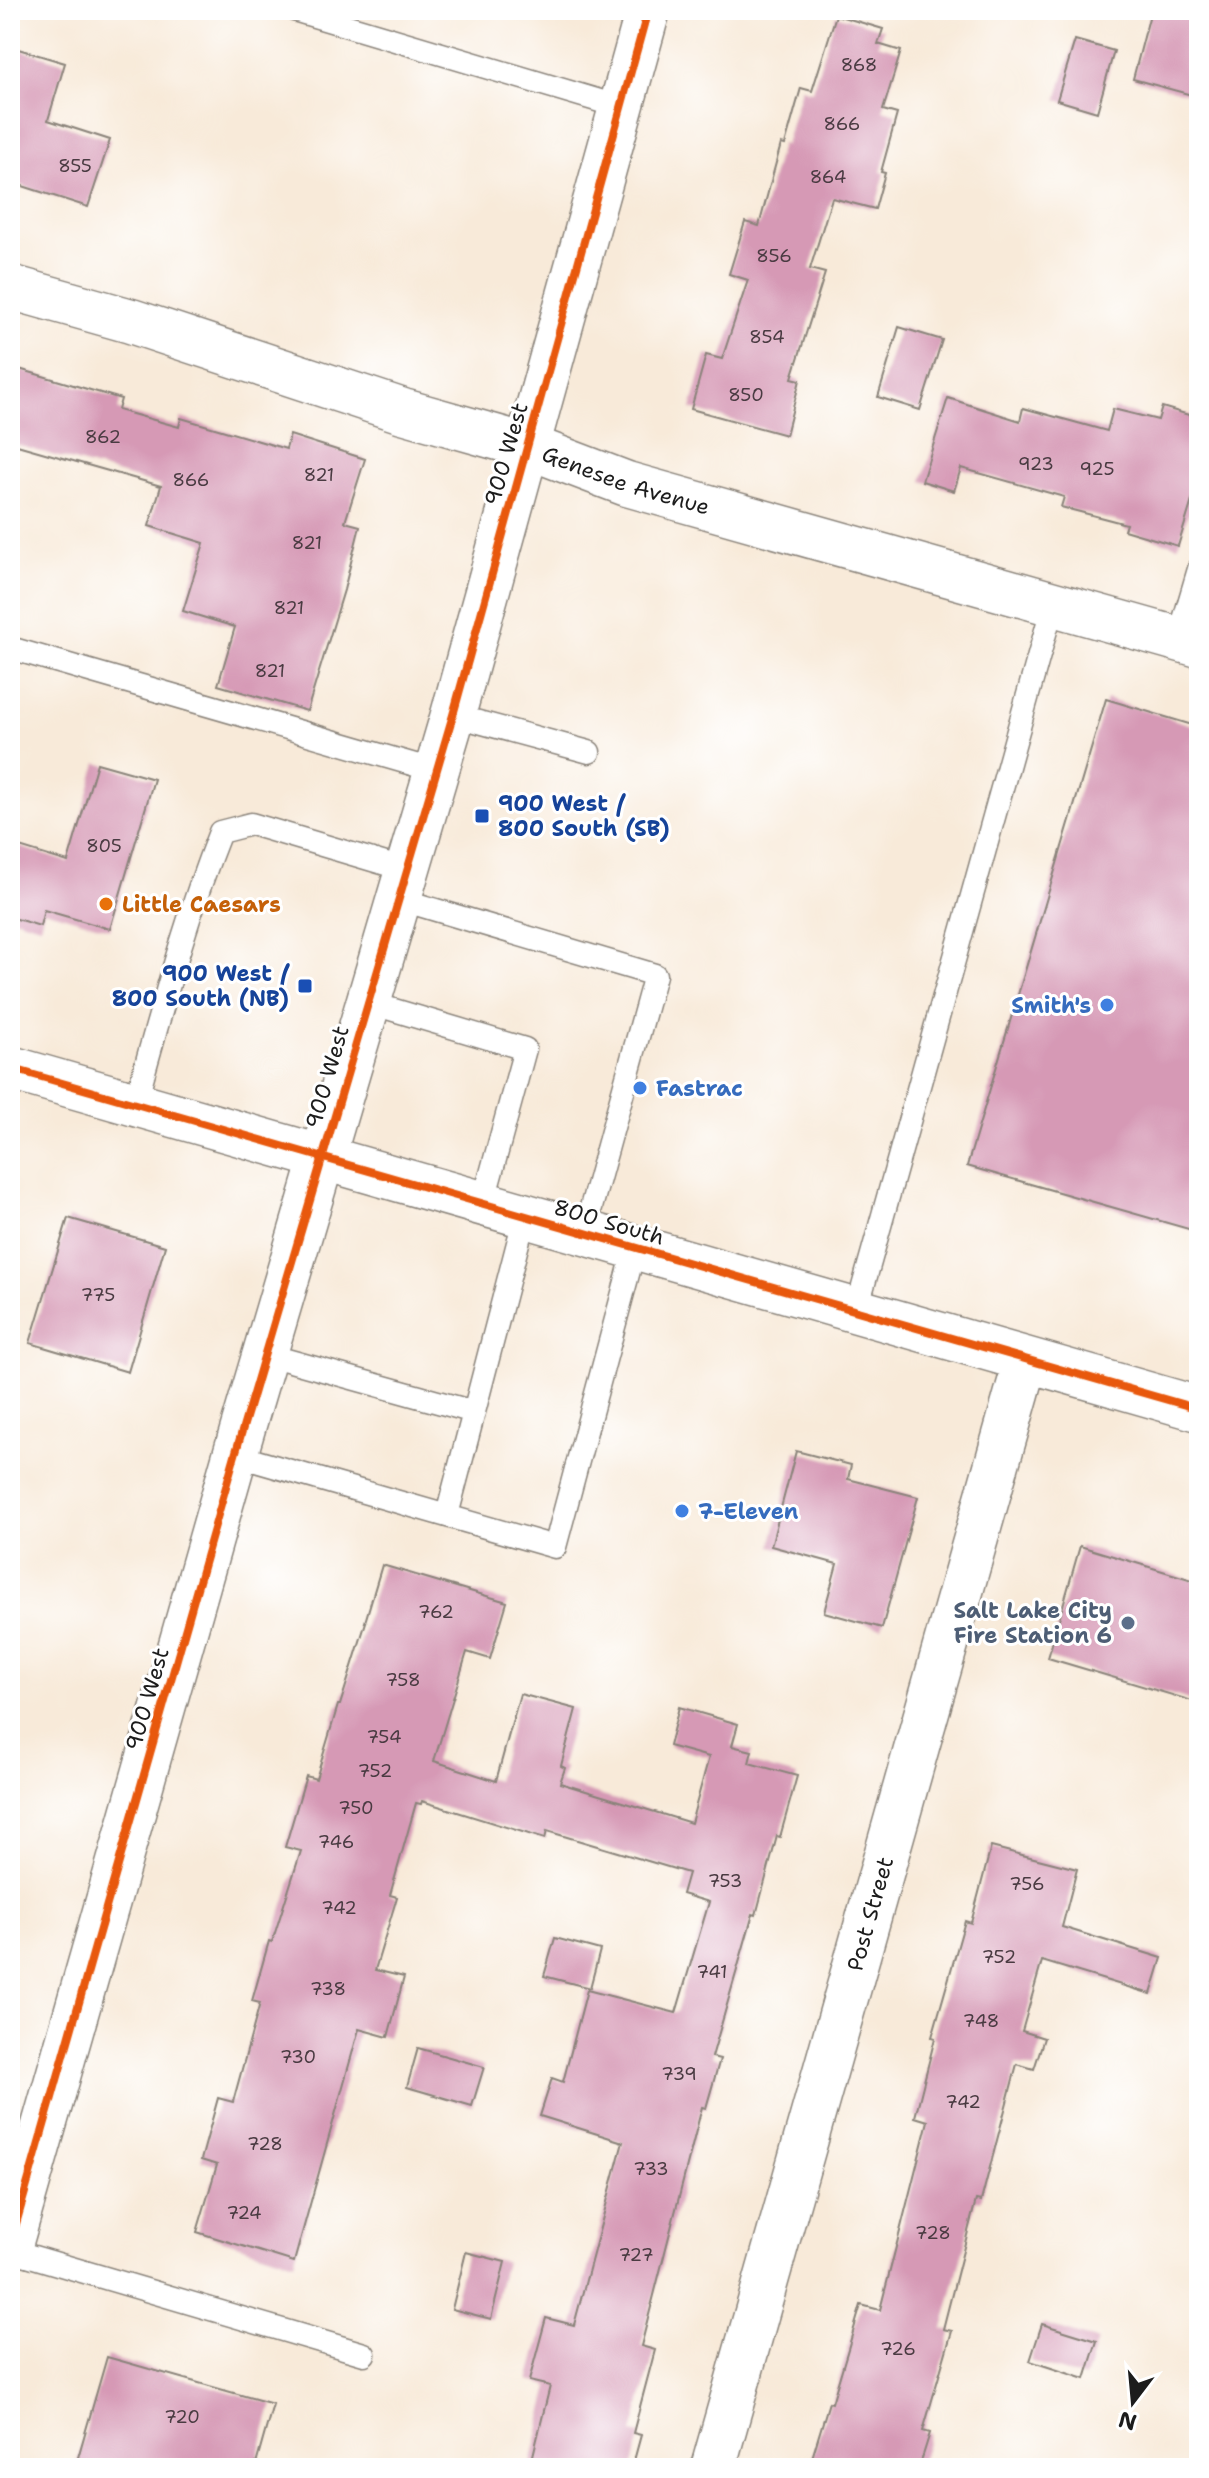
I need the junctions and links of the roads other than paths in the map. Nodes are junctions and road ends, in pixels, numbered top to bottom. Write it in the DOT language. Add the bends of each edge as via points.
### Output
graph roads {
  1 [pos="294,10"];
  2 [pos="648,10"];
  3 [pos="620,107"];
  4 [pos="10,287"];
  5 [pos="527,446"];
  6 [pos="1199,569"];
  7 [pos="1053,605"];
  8 [pos="1189,642"];
  9 [pos="10,648"];
  10 [pos="453,715"];
  11 [pos="589,752"];
  12 [pos="436,771"];
  13 [pos="403,885"];
  14 [pos="367,1002"];
  15 [pos="10,1068"];
  16 [pos="135,1104"];
  17 [pos="322,1157"];
  18 [pos="483,1203"];
  19 [pos="525,1216"];
  20 [pos="584,1233"];
  21 [pos="635,1248"];
  22 [pos="856,1312"];
  23 [pos="265,1354"];
  24 [pos="1026,1361"];
  25 [pos="1199,1409"];
  26 [pos="474,1412"];
  27 [pos="235,1455"];
  28 [pos="447,1515"];
  29 [pos="12,2228"];
  30 [pos="364,2354"];
  31 [pos="713,2468"];
  1 -- 3 [label="lane"];
  2 -- 3 [label="street, 900 West"];
  3 -- 5 [label="street, 900 West"];
  4 -- 5 [label="street, Genesee Avenue"];
  5 -- 7 [label="street, Genesee Avenue" via="627,484"];
  5 -- 10 [label="street, 900 West"];
  6 -- 8 [label="lane"];
  7 -- 8 [label="street, Genesee Avenue"];
  7 -- 22 [label="lane"];
  9 -- 12 [label="lane"];
  10 -- 11 [label="lane"];
  10 -- 12 [label="street, 900 West"];
  12 -- 13 [label="street, 900 West"];
  13 -- 14 [label="street, 900 West"];
  13 -- 16 [label="lane" via="251,824 220,832"];
  13 -- 20 [label="lane" via="655,975"];
  14 -- 17 [label="street, 900 West"];
  14 -- 18 [label="lane" via="525,1049"];
  15 -- 16 [label="street, 800 South"];
  16 -- 17 [label="street, 800 South"];
  17 -- 18 [label="street, 800 South"];
  17 -- 23 [label="street, 900 West"];
  18 -- 19 [label="street, 800 South"];
  19 -- 20 [label="street, 800 South"];
  19 -- 26 [label="lane"];
  20 -- 21 [label="street, 800 South"];
  21 -- 22 [label="street, 800 South"];
  21 -- 28 [label="lane" via="555,1547"];
  22 -- 24 [label="street, 800 South"];
  23 -- 26 [label="lane"];
  23 -- 27 [label="street, 900 West"];
  24 -- 25 [label="street, 800 South"];
  24 -- 31 [label="street, Post Street"];
  26 -- 28 [label="lane"];
  27 -- 28 [label="lane"];
  27 -- 29 [label="street, 900 West"];
  29 -- 30 [label="lane"];
}
